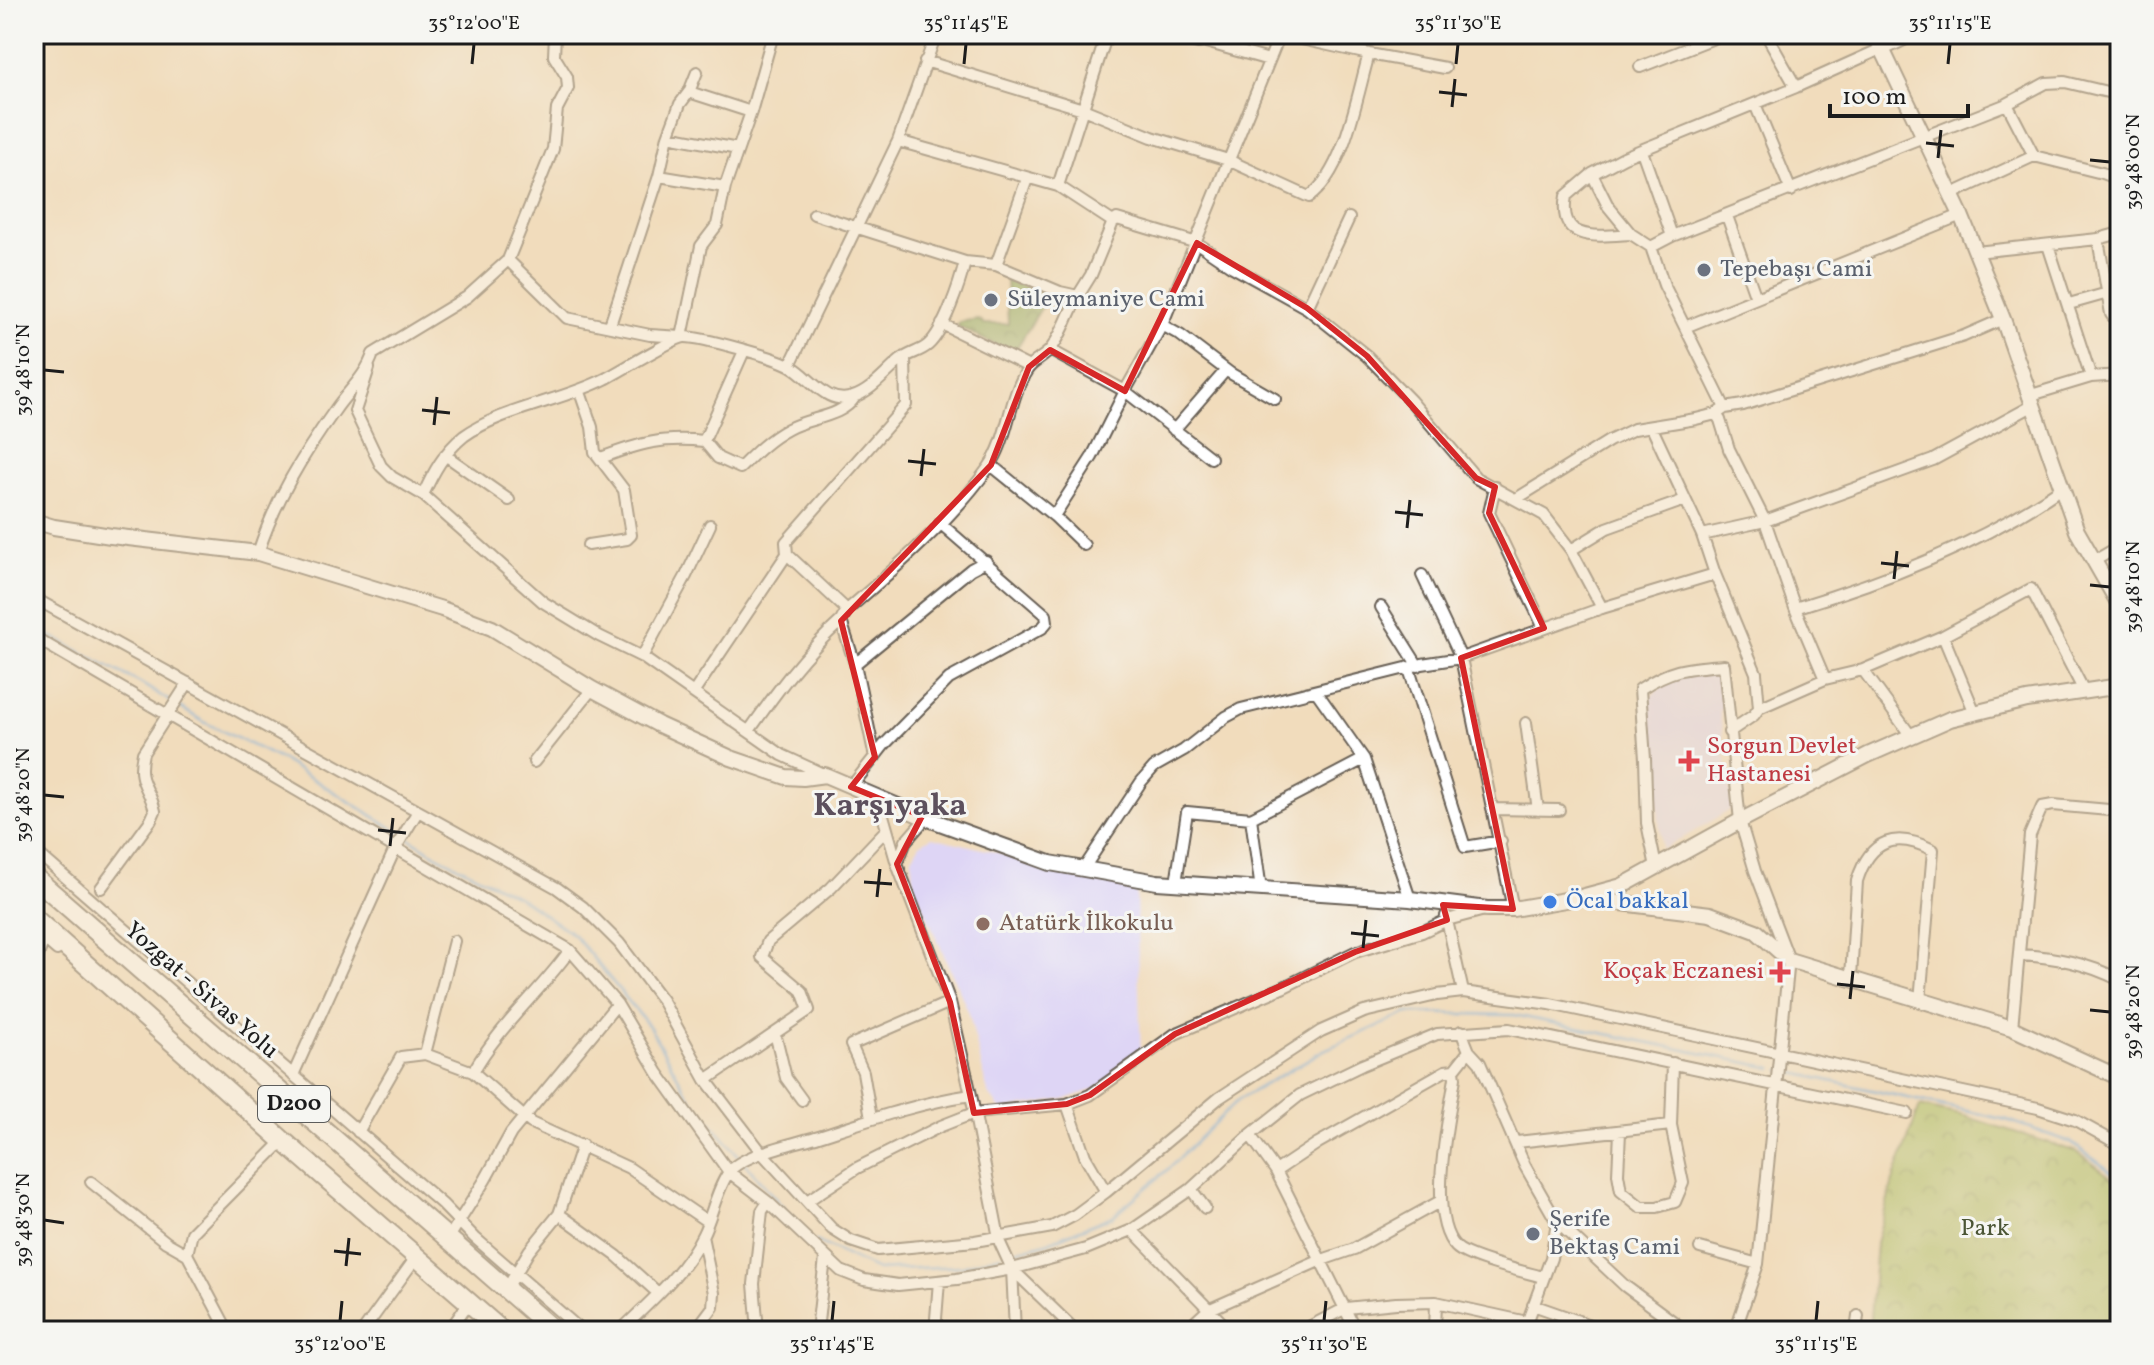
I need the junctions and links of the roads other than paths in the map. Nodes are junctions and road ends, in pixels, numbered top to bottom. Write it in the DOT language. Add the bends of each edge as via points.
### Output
graph roads {
  1 [pos="555,34"];
  2 [pos="773,34"];
  3 [pos="936,34"];
  4 [pos="1077,34"];
  5 [pos="1161,34"];
  6 [pos="1279,34"];
  7 [pos="1724,34"];
  8 [pos="1766,34"];
  9 [pos="1875,34"];
  10 [pos="1912,34"];
  11 [pos="1105,38"];
  12 [pos="1207,38"];
  13 [pos="1883,48"];
  14 [pos="1369,54"];
  15 [pos="1269,60"];
  16 [pos="925,61"];
  17 [pos="1640,67"];
  18 [pos="1445,68"];
  19 [pos="697,72"];
  20 [pos="1796,87"];
  21 [pos="689,92"];
  22 [pos="2120,95"];
  23 [pos="1755,104"];
  24 [pos="2007,104"];
  25 [pos="1083,109"];
  26 [pos="751,112"];
  27 [pos="668,136"];
  28 [pos="1926,137"];
  29 [pos="898,141"];
  30 [pos="738,149"];
  31 [pos="1642,151"];
  32 [pos="2034,156"];
  33 [pos="1228,160"];
  34 [pos="1592,174"];
  35 [pos="659,176"];
  36 [pos="1027,179"];
  37 [pos="2120,180"];
  38 [pos="1058,186"];
  39 [pos="725,187"];
  40 [pos="1791,191"];
  41 [pos="1952,194"];
  42 [pos="814,214"];
  43 [pos="1961,215"];
  44 [pos="1727,216"];
  45 [pos="1349,218"];
  46 [pos="1113,222"];
  47 [pos="858,227"];
  48 [pos="2120,233"];
  49 [pos="1631,234"];
  50 [pos="1672,236"];
  51 [pos="2098,239"];
  52 [pos="1197,243"];
  53 [pos="2048,245"];
  54 [pos="1651,247"];
  55 [pos="1976,252"];
  56 [pos="508,260"];
  57 [pos="965,262"];
  58 [pos="996,265"];
  59 [pos="2108,293"];
  60 [pos="1078,296"];
  61 [pos="1756,298"];
  62 [pos="2069,304"];
  63 [pos="1307,308"];
  64 [pos="2120,318"];
  65 [pos="2003,319"];
  66 [pos="942,324"];
  67 [pos="610,325"];
  68 [pos="1162,325"];
  69 [pos="1685,327"];
  70 [pos="682,337"];
  71 [pos="1050,350"];
  72 [pos="744,351"];
  73 [pos="905,357"];
  74 [pos="790,365"];
  75 [pos="1029,367"];
  76 [pos="369,368"];
  77 [pos="1226,370"];
  78 [pos="2120,375"];
  79 [pos="2091,377"];
  80 [pos="1125,391"];
  81 [pos="580,392"];
  82 [pos="855,397"];
  83 [pos="1275,399"];
  84 [pos="2030,401"];
  85 [pos="1720,411"];
  86 [pos="1652,428"];
  87 [pos="1174,430"];
  88 [pos="704,441"];
  89 [pos="445,455"];
  90 [pos="601,458"];
  91 [pos="1211,458"];
  92 [pos="991,465"];
  93 [pos="1495,487"];
  94 [pos="2063,487"];
  95 [pos="423,495"];
  96 [pos="1516,499"];
  97 [pos="509,500"];
  98 [pos="1685,500"];
  99 [pos="1054,516"];
  100 [pos="34,521"];
  101 [pos="1765,521"];
  102 [pos="940,523"];
  103 [pos="710,525"];
  104 [pos="1702,535"];
  105 [pos="588,545"];
  106 [pos="1084,545"];
  107 [pos="2120,546"];
  108 [pos="1571,550"];
  109 [pos="258,553"];
  110 [pos="787,554"];
  111 [pos="986,561"];
  112 [pos="2094,561"];
  113 [pos="1715,574"];
  114 [pos="1422,575"];
  115 [pos="34,598"];
  116 [pos="2120,606"];
  117 [pos="1381,607"];
  118 [pos="1602,608"];
  119 [pos="1795,608"];
  120 [pos="847,610"];
  121 [pos="841,621"];
  122 [pos="1544,628"];
  123 [pos="1943,636"];
  124 [pos="34,637"];
  125 [pos="642,657"];
  126 [pos="1461,658"];
  127 [pos="855,664"];
  128 [pos="1413,667"];
  129 [pos="1863,670"];
  130 [pos="1825,679"];
  131 [pos="2120,686"];
  132 [pos="186,687"];
  133 [pos="592,689"];
  134 [pos="1316,691"];
  135 [pos="2084,691"];
  136 [pos="694,692"];
  137 [pos="1759,708"];
  138 [pos="1975,713"];
  139 [pos="169,714"];
  140 [pos="1526,723"];
  141 [pos="749,731"];
  142 [pos="1729,732"];
  143 [pos="1911,736"];
  144 [pos="875,757"];
  145 [pos="1364,759"];
  146 [pos="534,762"];
  147 [pos="825,775"];
  148 [pos="851,787"];
  149 [pos="878,798"];
  150 [pos="1494,809"];
  151 [pos="1538,810"];
  152 [pos="1559,810"];
  153 [pos="2120,811"];
  154 [pos="416,815"];
  155 [pos="926,818"];
  156 [pos="1251,818"];
  157 [pos="1740,821"];
  158 [pos="887,829"];
  159 [pos="1501,841"];
  160 [pos="398,844"];
  161 [pos="34,850"];
  162 [pos="897,864"];
  163 [pos="1656,867"];
  164 [pos="1084,868"];
  165 [pos="34,877"];
  166 [pos="1176,883"];
  167 [pos="101,888"];
  168 [pos="1261,890"];
  169 [pos="1577,898"];
  170 [pos="1410,899"];
  171 [pos="1443,905"];
  172 [pos="1487,909"];
  173 [pos="1513,909"];
  174 [pos="34,918"];
  175 [pos="1447,920"];
  176 [pos="34,930"];
  177 [pos="44,939"];
  178 [pos="454,941"];
  179 [pos="570,950"];
  180 [pos="2019,955"];
  181 [pos="1789,960"];
  182 [pos="34,966"];
  183 [pos="1851,977"];
  184 [pos="2120,980"];
  185 [pos="1463,992"];
  186 [pos="1920,1001"];
  187 [pos="950,1002"];
  188 [pos="617,1004"];
  189 [pos="2012,1028"];
  190 [pos="1461,1031"];
  191 [pos="775,1033"];
  192 [pos="1469,1051"];
  193 [pos="1781,1052"];
  194 [pos="425,1054"];
  195 [pos="1673,1063"];
  196 [pos="1454,1070"];
  197 [pos="473,1072"];
  198 [pos="293,1075"];
  199 [pos="2120,1078"];
  200 [pos="706,1080"];
  201 [pos="1778,1085"];
  202 [pos="971,1095"];
  203 [pos="802,1100"];
  204 [pos="1067,1104"];
  205 [pos="974,1113"];
  206 [pos="1907,1113"];
  207 [pos="524,1118"];
  208 [pos="871,1118"];
  209 [pos="1671,1125"];
  210 [pos="358,1132"];
  211 [pos="1620,1132"];
  212 [pos="1250,1135"];
  213 [pos="282,1142"];
  214 [pos="1517,1142"];
  215 [pos="582,1145"];
  216 [pos="2120,1145"];
  217 [pos="760,1154"];
  218 [pos="1276,1171"];
  219 [pos="729,1172"];
  220 [pos="91,1182"];
  221 [pos="1191,1189"];
  222 [pos="1106,1192"];
  223 [pos="807,1201"];
  224 [pos="768,1202"];
  225 [pos="1439,1202"];
  226 [pos="1205,1208"];
  227 [pos="559,1214"];
  228 [pos="459,1222"];
  229 [pos="708,1222"];
  230 [pos="1557,1222"];
  231 [pos="1132,1230"];
  232 [pos="702,1236"];
  233 [pos="448,1239"];
  234 [pos="1000,1240"];
  235 [pos="1700,1248"];
  236 [pos="187,1254"];
  237 [pos="825,1258"];
  238 [pos="415,1259"];
  239 [pos="1319,1261"];
  240 [pos="1758,1264"];
  241 [pos="1012,1269"];
  242 [pos="1543,1277"];
  243 [pos="939,1281"];
  244 [pos="511,1282"];
  245 [pos="658,1293"];
  246 [pos="1436,1302"];
  247 [pos="467,1305"];
  248 [pos="1533,1305"];
  249 [pos="1346,1308"];
  250 [pos="1208,1310"];
  251 [pos="1858,1316"];
  252 [pos="1526,1326"];
  253 [pos="227,1329"];
  254 [pos="214,1331"];
  255 [pos="363,1331"];
  256 [pos="449,1331"];
  257 [pos="500,1331"];
  258 [pos="554,1331"];
  259 [pos="582,1331"];
  260 [pos="620,1331"];
  261 [pos="695,1331"];
  262 [pos="758,1331"];
  263 [pos="817,1331"];
  264 [pos="935,1331"];
  265 [pos="1015,1331"];
  266 [pos="1076,1331"];
  267 [pos="1185,1331"];
  268 [pos="1230,1331"];
  269 [pos="1301,1331"];
  270 [pos="1356,1331"];
  271 [pos="1435,1331"];
  272 [pos="1607,1331"];
  273 [pos="1686,1331"];
  274 [pos="1735,1331"];
  275 [pos="1856,1331"];
  1 -- 56 [label="street" via="554,56 568,88 557,109 553,149"];
  2 -- 26 [label="street"];
  3 -- 16 [label="street"];
  4 -- 11 [label="street"];
  5 -- 12 [label="street" via="1198,43"];
  6 -- 14 [label="street"];
  6 -- 15 [label="street"];
  7 -- 17 [label="street"];
  8 -- 20 [label="street"];
  9 -- 13 [label="street"];
  10 -- 13 [label="street"];
  11 -- 25 [label="street"];
  12 -- 15 [label="street"];
  13 -- 20 [label="street"];
  13 -- 28 [label="street"];
  14 -- 18 [label="street"];
  14 -- 33 [label="street" via="1335,165 1317,191 1309,197"];
  15 -- 33 [label="street"];
  16 -- 25 [label="street"];
  16 -- 29 [label="street"];
  19 -- 21 [label="street"];
  20 -- 23 [label="street"];
  21 -- 26 [label="street"];
  21 -- 27 [label="street"];
  22 -- 24 [label="street" via="2065,82 2046,83"];
  23 -- 31 [label="street"];
  23 -- 40 [label="street"];
  24 -- 28 [label="street"];
  24 -- 32 [label="street"];
  25 -- 33 [label="street"];
  25 -- 38 [label="street"];
  26 -- 30 [label="street"];
  27 -- 30 [label="street"];
  27 -- 35 [label="street"];
  28 -- 40 [label="street"];
  28 -- 41 [label="street"];
  29 -- 36 [label="street"];
  29 -- 47 [label="street"];
  30 -- 39 [label="street"];
  31 -- 34 [label="street"];
  31 -- 50 [label="street"];
  32 -- 37 [label="street"];
  32 -- 41 [label="street"];
  33 -- 52 [label="street"];
  34 -- 49 [label="street" via="1608,206"];
  34 -- 49 [label="street" via="1566,196 1571,225 1588,237"];
  35 -- 39 [label="street"];
  35 -- 67 [label="street"];
  36 -- 38 [label="street"];
  36 -- 58 [label="street"];
  38 -- 46 [label="street"];
  39 -- 70 [label="street" via="717,225 701,246"];
  40 -- 44 [label="street"];
  41 -- 43 [label="street"];
  42 -- 47 [label="street"];
  43 -- 55 [label="street"];
  43 -- 61 [label="street"];
  44 -- 50 [label="street"];
  44 -- 61 [label="street"];
  45 -- 63 [label="street"];
  46 -- 52 [label="street"];
  46 -- 60 [label="street"];
  47 -- 57 [label="street"];
  47 -- 74 [label="street"];
  48 -- 51 [label="street"];
  49 -- 54 [label="street"];
  50 -- 54 [label="street"];
  51 -- 53 [label="street"];
  51 -- 59 [label="street"];
  52 -- 63 [label="street"];
  52 -- 68 [label="street"];
  53 -- 55 [label="street"];
  53 -- 62 [label="street"];
  54 -- 69 [label="street"];
  55 -- 65 [label="street"];
  56 -- 67 [label="street" via="567,318"];
  56 -- 76 [label="street" via="467,297 373,354"];
  57 -- 58 [label="street"];
  57 -- 66 [label="street"];
  58 -- 60 [label="street"];
  59 -- 62 [label="street"];
  59 -- 64 [label="street" via="2111,314"];
  60 -- 71 [label="street"];
  61 -- 69 [label="street"];
  62 -- 79 [label="street"];
  63 -- 93 [label="street" via="1367,356 1476,478"];
  65 -- 84 [label="street"];
  65 -- 85 [label="street" via="1964,336"];
  66 -- 73 [label="street" via="928,345"];
  66 -- 75 [label="street"];
  67 -- 70 [label="street"];
  68 -- 77 [label="street"];
  68 -- 80 [label="street"];
  69 -- 85 [label="street"];
  70 -- 72 [label="street"];
  70 -- 81 [label="street"];
  71 -- 75 [label="street"];
  71 -- 80 [label="street"];
  72 -- 74 [label="street"];
  72 -- 88 [label="street"];
  73 -- 82 [label="street"];
  73 -- 110 [label="street" via="906,405 789,536"];
  74 -- 82 [label="street" via="830,396"];
  75 -- 92 [label="street"];
  76 -- 95 [label="street" via="355,411 381,466"];
  76 -- 109 [label="street" via="286,482"];
  77 -- 83 [label="street"];
  77 -- 87 [label="street"];
  78 -- 79 [label="street"];
  79 -- 84 [label="street"];
  80 -- 87 [label="street"];
  80 -- 99 [label="street"];
  81 -- 89 [label="street" via="478,427"];
  81 -- 90 [label="street"];
  82 -- 88 [label="street" via="838,412 814,417 763,444 740,468 718,458"];
  84 -- 94 [label="street"];
  84 -- 101 [label="street" via="1933,460"];
  85 -- 86 [label="street"];
  85 -- 101 [label="street" via="1729,449"];
  86 -- 96 [label="street" via="1634,429 1609,441"];
  86 -- 98 [label="street"];
  87 -- 91 [label="street"];
  88 -- 90 [label="street" via="650,441"];
  89 -- 95 [label="street"];
  89 -- 97 [label="street"];
  90 -- 105 [label="street" via="624,490 631,535"];
  92 -- 99 [label="street"];
  92 -- 102 [label="street"];
  93 -- 96 [label="street"];
  93 -- 122 [label="street" via="1489,513"];
  94 -- 112 [label="street" via="2077,531"];
  94 -- 119 [label="street" via="1909,569"];
  95 -- 125 [label="street" via="543,602"];
  96 -- 108 [label="street" via="1544,515"];
  98 -- 104 [label="street"];
  98 -- 108 [label="street" via="1607,528"];
  99 -- 106 [label="street"];
  100 -- 109 [label="street"];
  101 -- 104 [label="street"];
  101 -- 119 [label="street"];
  102 -- 111 [label="street"];
  102 -- 120 [label="street"];
  103 -- 125 [label="street"];
  104 -- 113 [label="street"];
  107 -- 112 [label="street"];
  108 -- 118 [label="street"];
  109 -- 133 [label="street" via="480,623"];
  110 -- 120 [label="street"];
  110 -- 136 [label="street"];
  111 -- 127 [label="street"];
  111 -- 144 [label="street" via="1046,615 1047,622 949,679"];
  112 -- 116 [label="street"];
  113 -- 118 [label="street"];
  113 -- 137 [label="street" via="1756,673"];
  114 -- 126 [label="street"];
  115 -- 132 [label="street"];
  117 -- 128 [label="street"];
  118 -- 122 [label="street"];
  119 -- 130 [label="street"];
  120 -- 121 [label="street"];
  121 -- 127 [label="street"];
  121 -- 141 [label="street" via="787,678"];
  122 -- 126 [label="street"];
  123 -- 129 [label="street"];
  123 -- 135 [label="street" via="2031,589"];
  123 -- 138 [label="street"];
  124 -- 139 [label="street"];
  125 -- 136 [label="street"];
  126 -- 128 [label="street"];
  126 -- 150 [label="street"];
  127 -- 144 [label="street"];
  128 -- 134 [label="street"];
  128 -- 159 [label="street" via="1465,847"];
  129 -- 130 [label="street"];
  129 -- 143 [label="street"];
  130 -- 137 [label="street"];
  131 -- 135 [label="street"];
  132 -- 139 [label="street"];
  132 -- 154 [label="street"];
  133 -- 146 [label="street"];
  133 -- 147 [label="street" via="759,769 786,777"];
  134 -- 145 [label="street"];
  134 -- 164 [label="street" via="1241,709 1154,767"];
  135 -- 138 [label="street"];
  136 -- 141 [label="street"];
  137 -- 142 [label="street"];
  138 -- 143 [label="street"];
  139 -- 160 [label="street"];
  139 -- 167 [label="street" via="140,766 155,811"];
  140 -- 151 [label="street"];
  141 -- 147 [label="street" via="782,755"];
  142 -- 157 [label="street"];
  142 -- 163 [label="street" via="1724,665 1683,668 1640,689 1647,823"];
  143 -- 157 [label="street"];
  144 -- 148 [label="street"];
  145 -- 156 [label="street"];
  145 -- 170 [label="street"];
  147 -- 148 [label="street"];
  148 -- 149 [label="street"];
  149 -- 155 [label="street"];
  149 -- 158 [label="street"];
  150 -- 151 [label="street"];
  150 -- 159 [label="street"];
  151 -- 152 [label="street"];
  153 -- 180 [label="street" via="2042,807 2030,835"];
  154 -- 160 [label="street"];
  154 -- 200 [label="street" via="557,888 583,907 619,943 662,1000"];
  155 -- 162 [label="street" via="906,841"];
  155 -- 164 [label="street" via="1050,863"];
  156 -- 166 [label="street" via="1187,812"];
  156 -- 168 [label="street"];
  157 -- 163 [label="street"];
  157 -- 181 [label="street"];
  158 -- 162 [label="street"];
  158 -- 191 [label="street" via="831,888 768,941 762,957 802,991 809,1010"];
  159 -- 173 [label="street"];
  160 -- 179 [label="street"];
  160 -- 198 [label="street"];
  161 -- 198 [label="street"];
  162 -- 187 [label="street"];
  163 -- 169 [label="street" via="1622,886"];
  164 -- 166 [label="street"];
  165 -- 233 [label="highway, Yozgat - Sivas Yolu / D200"];
  166 -- 168 [label="street"];
  168 -- 170 [label="street"];
  169 -- 173 [label="street"];
  169 -- 181 [label="street" via="1710,914 1756,931"];
  170 -- 171 [label="street"];
  171 -- 172 [label="street"];
  171 -- 175 [label="street"];
  172 -- 173 [label="street"];
  172 -- 175 [label="street"];
  174 -- 257 [label="highway, D200"];
  175 -- 185 [label="street"];
  175 -- 204 [label="street" via="1355,952 1175,1034 1090,1095"];
  176 -- 177 [label="street"];
  177 -- 182 [label="street"];
  177 -- 213 [label="street"];
  178 -- 194 [label="street"];
  179 -- 188 [label="street"];
  179 -- 197 [label="street"];
  180 -- 184 [label="street" via="2079,962"];
  180 -- 189 [label="street"];
  181 -- 183 [label="street"];
  181 -- 193 [label="street"];
  183 -- 186 [label="street"];
  183 -- 186 [label="street" via="1861,867 1887,841 1915,841 1933,850"];
  185 -- 193 [label="street" via="1550,1004"];
  185 -- 222 [label="street" via="1364,1012 1321,1031 1219,1098"];
  186 -- 189 [label="street"];
  187 -- 202 [label="street"];
  187 -- 208 [label="street" via="851,1045 863,1072"];
  188 -- 207 [label="street"];
  188 -- 219 [label="street" via="658,1073"];
  189 -- 199 [label="street"];
  190 -- 192 [label="street"];
  190 -- 195 [label="street" via="1509,1029"];
  190 -- 212 [label="street" via="1413,1042 1300,1095"];
  191 -- 200 [label="street"];
  191 -- 203 [label="street" via="786,1078"];
  192 -- 196 [label="street"];
  192 -- 214 [label="street" via="1480,1063"];
  193 -- 201 [label="street"];
  193 -- 216 [label="street" via="2038,1108 2075,1120"];
  194 -- 197 [label="street"];
  194 -- 210 [label="street" via="401,1057"];
  195 -- 201 [label="street"];
  195 -- 209 [label="street"];
  196 -- 218 [label="street"];
  196 -- 225 [label="street"];
  197 -- 207 [label="street"];
  198 -- 210 [label="street"];
  200 -- 217 [label="street"];
  201 -- 206 [label="street"];
  201 -- 240 [label="street"];
  202 -- 205 [label="street"];
  202 -- 208 [label="street"];
  204 -- 205 [label="street"];
  204 -- 222 [label="street" via="1085,1156"];
  205 -- 223 [label="street" via="857,1168"];
  205 -- 234 [label="street"];
  207 -- 215 [label="street"];
  207 -- 228 [label="street"];
  208 -- 217 [label="street"];
  209 -- 211 [label="street"];
  209 -- 211 [label="street" via="1683,1183 1675,1202 1657,1207 1641,1207 1621,1191"];
  210 -- 228 [label="street"];
  211 -- 214 [label="street"];
  212 -- 218 [label="street"];
  212 -- 221 [label="street"];
  213 -- 236 [label="street" via="192,1233"];
  213 -- 238 [label="street"];
  214 -- 230 [label="street"];
  215 -- 227 [label="street"];
  215 -- 229 [label="street" via="629,1168"];
  217 -- 219 [label="street"];
  217 -- 223 [label="street"];
  218 -- 239 [label="street"];
  219 -- 224 [label="street"];
  219 -- 229 [label="street"];
  220 -- 236 [label="street"];
  221 -- 226 [label="street"];
  221 -- 231 [label="street"];
  222 -- 234 [label="street" via="1052,1227"];
  223 -- 234 [label="street" via="832,1229 878,1250"];
  224 -- 237 [label="street"];
  224 -- 262 [label="street" via="762,1211 754,1284"];
  225 -- 239 [label="street" via="1354,1249"];
  225 -- 242 [label="street" via="1456,1248"];
  227 -- 244 [label="street"];
  227 -- 245 [label="street"];
  228 -- 233 [label="street"];
  228 -- 244 [label="street"];
  229 -- 232 [label="street"];
  230 -- 242 [label="street"];
  230 -- 273 [label="street" via="1625,1286"];
  231 -- 241 [label="street"];
  231 -- 250 [label="street"];
  232 -- 245 [label="street"];
  232 -- 261 [label="street" via="713,1307"];
  233 -- 244 [label="highway, Yozgat - Sivas Yolu / D200"];
  234 -- 241 [label="street"];
  235 -- 240 [label="street"];
  236 -- 253 [label="street"];
  237 -- 243 [label="street" via="864,1280 898,1285"];
  237 -- 263 [label="street"];
  238 -- 247 [label="street"];
  238 -- 255 [label="street"];
  239 -- 249 [label="street"];
  239 -- 250 [label="street"];
  240 -- 274 [label="street"];
  241 -- 243 [label="street"];
  241 -- 265 [label="street"];
  241 -- 266 [label="street"];
  242 -- 248 [label="street"];
  243 -- 264 [label="street"];
  244 -- 258 [label="highway, Yozgat - Sivas Yolu / D200"];
  244 -- 259 [label="street"];
  245 -- 260 [label="street"];
  246 -- 249 [label="street"];
  246 -- 252 [label="street"];
  246 -- 271 [label="street"];
  247 -- 256 [label="street"];
  247 -- 257 [label="street"];
  248 -- 252 [label="street"];
  248 -- 272 [label="street"];
  249 -- 269 [label="street"];
  249 -- 270 [label="street"];
  250 -- 267 [label="street"];
  250 -- 268 [label="street"];
  251 -- 275 [label="street"];
  253 -- 254 [label="street"];
}
